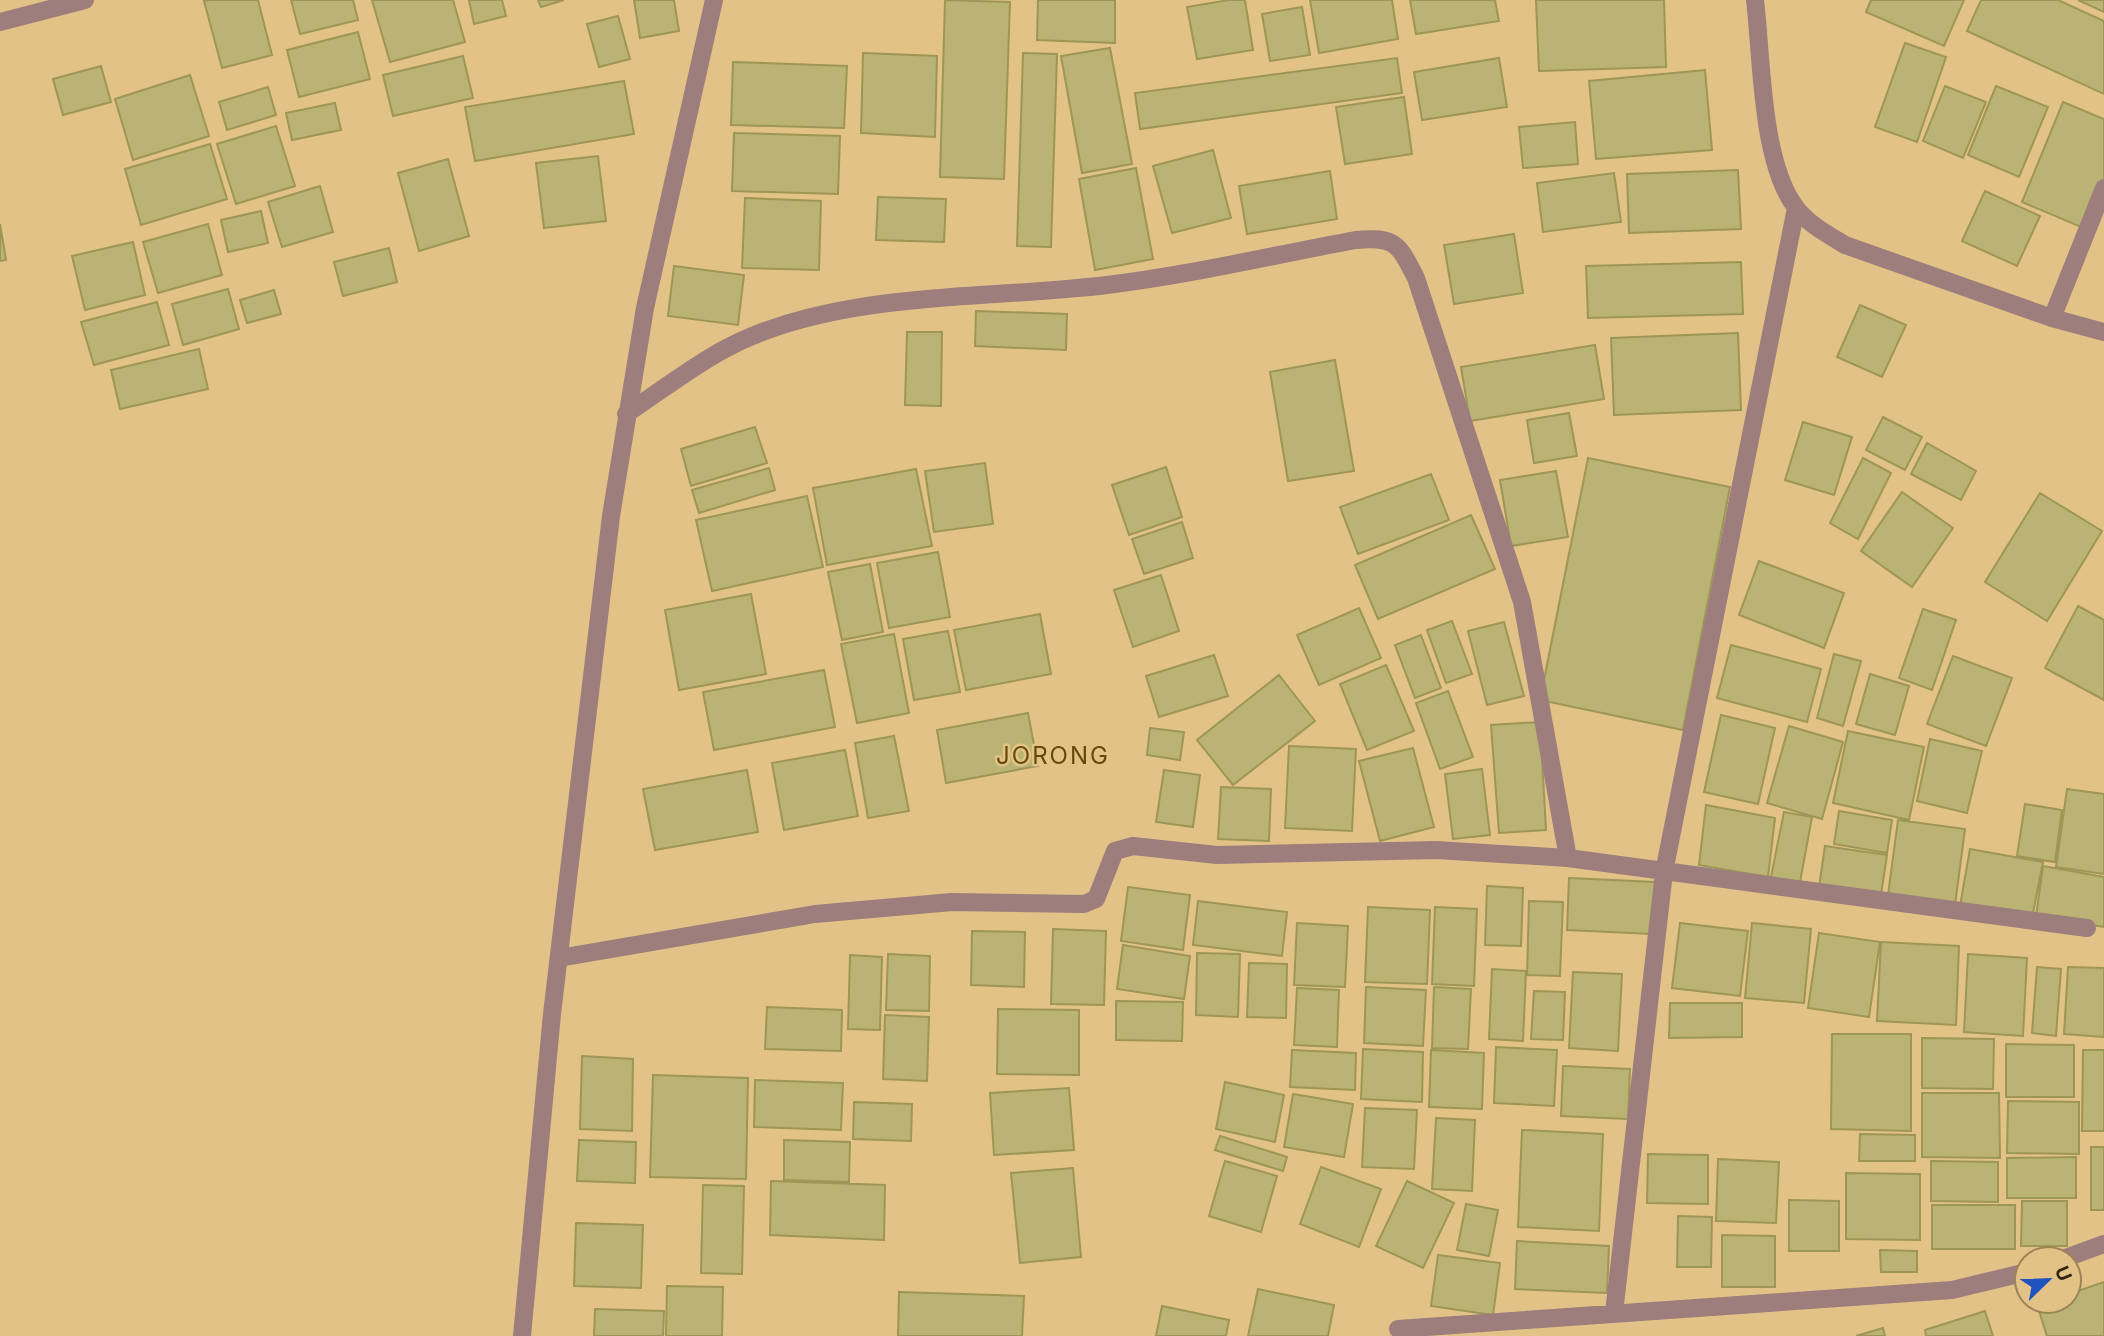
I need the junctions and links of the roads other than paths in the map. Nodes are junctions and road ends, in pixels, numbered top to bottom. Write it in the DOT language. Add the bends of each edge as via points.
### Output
graph roads {
  1 [pos="85,0"];
  2 [pos="714,0"];
  3 [pos="1755,0"];
  4 [pos="0,22"];
  5 [pos="2104,188"];
  6 [pos="1796,208"];
  7 [pos="2052,318"];
  8 [pos="2104,332"];
  9 [pos="626,414"];
  10 [pos="1568,858"];
  11 [pos="1664,872"];
  12 [pos="2087,928"];
  13 [pos="559,958"];
  14 [pos="2104,1244"];
  15 [pos="2083,1252"];
  16 [pos="2013,1275"];
  17 [pos="1614,1313"];
  18 [pos="1398,1329"];
  19 [pos="522,1336"];
  1 -- 4 [label="street"];
  2 -- 9 [label="street"];
  3 -- 6 [label="street" via="1771,143 1781,183"];
  5 -- 7 [label="street"];
  6 -- 7 [label="street" via="1822,232 1845,244"];
  6 -- 11 [label="street"];
  7 -- 8 [label="street"];
  9 -- 10 [label="street" via="724,349 791,323 849,308 1063,291 1175,277 1356,240 1392,241 1416,278 1522,602"];
  9 -- 13 [label="street"];
  10 -- 11 [label="street"];
  10 -- 13 [label="street" via="1436,850 1217,855 1133,846 1115,851 1096,899 1084,904 952,902 816,914"];
  11 -- 12 [label="street"];
  11 -- 17 [label="street"];
  13 -- 19 [label="street"];
  14 -- 15 [label="street"];
  16 -- 17 [label="street" via="1952,1290"];
  17 -- 18 [label="street"];
}
